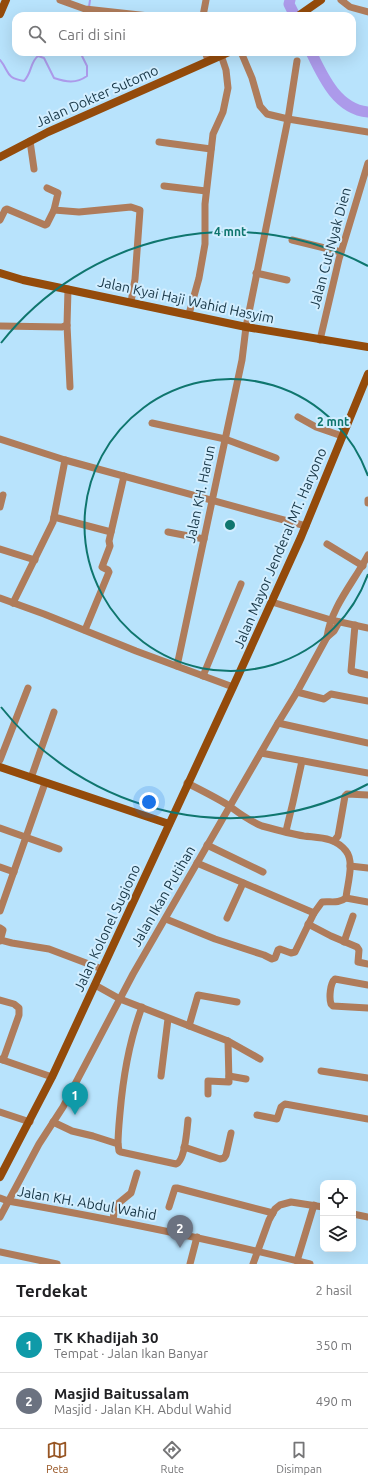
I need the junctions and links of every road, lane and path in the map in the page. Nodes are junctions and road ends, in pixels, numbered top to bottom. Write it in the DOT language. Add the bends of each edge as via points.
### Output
graph roads {
  1 [pos="6,0"];
  2 [pos="60,0"];
  3 [pos="206,0"];
  4 [pos="321,0"];
  5 [pos="341,0"];
  6 [pos="115,12"];
  7 [pos="204,12"];
  8 [pos="304,12"];
  9 [pos="368,12"];
  10 [pos="0,14"];
  11 [pos="206,56"];
  12 [pos="219,56"];
  13 [pos="225,56"];
  14 [pos="243,56"];
  15 [pos="208,60"];
  16 [pos="297,61"];
  17 [pos="288,119"];
  18 [pos="368,132"];
  19 [pos="30,141"];
  20 [pos="158,142"];
  21 [pos="211,149"];
  22 [pos="0,157"];
  23 [pos="368,163"];
  24 [pos="34,169"];
  25 [pos="164,186"];
  26 [pos="47,188"];
  27 [pos="206,191"];
  28 [pos="54,210"];
  29 [pos="0,220"];
  30 [pos="292,240"];
  31 [pos="341,252"];
  32 [pos="0,273"];
  33 [pos="256,273"];
  34 [pos="287,280"];
  35 [pos="68,289"];
  36 [pos="131,302"];
  37 [pos="190,314"];
  38 [pos="67,325"];
  39 [pos="0,326"];
  40 [pos="246,327"];
  41 [pos="320,340"];
  42 [pos="368,347"];
  43 [pos="368,374"];
  44 [pos="70,387"];
  45 [pos="298,417"];
  46 [pos="152,423"];
  47 [pos="342,436"];
  48 [pos="0,439"];
  49 [pos="225,439"];
  50 [pos="276,458"];
  51 [pos="65,460"];
  52 [pos="124,476"];
  53 [pos="3,495"];
  54 [pos="368,500"];
  55 [pos="212,501"];
  56 [pos="368,503"];
  57 [pos="0,507"];
  58 [pos="54,517"];
  59 [pos="306,526"];
  60 [pos="111,532"];
  61 [pos="168,532"];
  62 [pos="204,539"];
  63 [pos="327,544"];
  64 [pos="0,549"];
  65 [pos="368,555"];
  66 [pos="35,560"];
  67 [pos="363,566"];
  68 [pos="241,584"];
  69 [pos="0,598"];
  70 [pos="13,602"];
  71 [pos="272,602"];
  72 [pos="335,621"];
  73 [pos="355,625"];
  74 [pos="368,628"];
  75 [pos="85,630"];
  76 [pos="177,666"];
  77 [pos="368,675"];
  78 [pos="203,676"];
  79 [pos="233,687"];
  80 [pos="28,688"];
  81 [pos="297,692"];
  82 [pos="368,701"];
  83 [pos="54,712"];
  84 [pos="278,722"];
  85 [pos="368,743"];
  86 [pos="261,753"];
  87 [pos="0,760"];
  88 [pos="302,761"];
  89 [pos="0,767"];
  90 [pos="368,773"];
  91 [pos="31,778"];
  92 [pos="45,783"];
  93 [pos="188,784"];
  94 [pos="368,795"];
  95 [pos="229,806"];
  96 [pos="169,824"];
  97 [pos="0,828"];
  98 [pos="286,831"];
  99 [pos="26,838"];
  100 [pos="334,842"];
  101 [pos="207,845"];
  102 [pos="59,849"];
  103 [pos="197,863"];
  104 [pos="350,866"];
  105 [pos="368,866"];
  106 [pos="0,867"];
  107 [pos="14,872"];
  108 [pos="263,872"];
  109 [pos="243,883"];
  110 [pos="346,898"];
  111 [pos="368,902"];
  112 [pos="0,911"];
  113 [pos="314,913"];
  114 [pos="353,916"];
  115 [pos="227,918"];
  116 [pos="166,919"];
  117 [pos="308,924"];
  118 [pos="0,928"];
  119 [pos="0,940"];
  120 [pos="344,942"];
  121 [pos="368,964"];
  122 [pos="102,969"];
  123 [pos="95,985"];
  124 [pos="368,985"];
  125 [pos="120,999"];
  126 [pos="0,1000"];
  127 [pos="237,1002"];
  128 [pos="142,1007"];
  129 [pos="368,1008"];
  130 [pos="168,1019"];
  131 [pos="189,1026"];
  132 [pos="228,1041"];
  133 [pos="1,1059"];
  134 [pos="260,1059"];
  135 [pos="321,1071"];
  136 [pos="161,1076"];
  137 [pos="229,1076"];
  138 [pos="368,1076"];
  139 [pos="52,1077"];
  140 [pos="246,1079"];
  141 [pos="208,1094"];
  142 [pos="0,1112"];
  143 [pos="257,1114"];
  144 [pos="368,1119"];
  145 [pos="188,1120"];
  146 [pos="30,1122"];
  147 [pos="53,1122"];
  148 [pos="231,1133"];
  149 [pos="118,1144"];
  150 [pos="184,1147"];
  151 [pos="1,1172"];
  152 [pos="137,1173"];
  153 [pos="0,1198"];
  154 [pos="8,1201"];
  155 [pos="314,1206"];
  156 [pos="169,1207"];
  157 [pos="320,1207"];
  158 [pos="273,1213"];
  159 [pos="356,1215"];
  160 [pos="0,1217"];
  161 [pos="368,1217"];
  162 [pos="113,1220"];
  163 [pos="197,1237"];
  164 [pos="257,1250"];
  165 [pos="0,1252"];
  166 [pos="297,1261"];
  167 [pos="57,1264"];
  168 [pos="190,1264"];
  169 [pos="253,1264"];
  170 [pos="310,1264"];
  1 -- 10 [label="main road"];
  2 -- 6 [label="street" via="89,9"];
  3 -- 7 [label="street"];
  4 -- 8 [label="main road"];
  5 -- 9 [label="street" via="350,7"];
  11 -- 15 [label="street"];
  12 -- 15 [label="main road, Jalan Dokter Sutomo"];
  13 -- 21 [label="street" via="228,88 223,112 213,134"];
  14 -- 17 [label="street" via="263,111"];
  15 -- 19 [label="main road, Jalan Dokter Sutomo"];
  16 -- 17 [label="street, Jalan KH. Harun"];
  17 -- 18 [label="street"];
  17 -- 33 [label="street, Jalan KH. Harun"];
  19 -- 22 [label="main road, Jalan Dokter Sutomo"];
  19 -- 24 [label="street"];
  20 -- 21 [label="street"];
  21 -- 27 [label="street"];
  23 -- 31 [label="street, Jalan Cut Nyak Dien"];
  25 -- 27 [label="street"];
  26 -- 28 [label="street" via="58,192"];
  27 -- 37 [label="street" via="206,232"];
  28 -- 29 [label="street" via="45,225 7,209"];
  28 -- 36 [label="street" via="79,212 131,207 140,210"];
  30 -- 31 [label="street"];
  31 -- 41 [label="street, Jalan Cut Nyak Dien"];
  32 -- 35 [label="main road, Jalan Kyai Haji Wahid Hasyim"];
  33 -- 34 [label="street"];
  33 -- 40 [label="street, Jalan KH. Harun"];
  35 -- 36 [label="main road, Jalan Kyai Haji Wahid Hasyim"];
  35 -- 38 [label="street"];
  36 -- 37 [label="main road, Jalan Kyai Haji Wahid Hasyim"];
  37 -- 40 [label="main road, Jalan Kyai Haji Wahid Hasyim"];
  38 -- 39 [label="street"];
  38 -- 44 [label="street"];
  40 -- 41 [label="main road, Jalan Kyai Haji Wahid Hasyim"];
  40 -- 49 [label="street, Jalan KH. Harun" via="242,360"];
  41 -- 42 [label="main road, Jalan Kyai Haji Wahid Hasyim"];
  43 -- 47 [label="main road, Jalan Mayor Jenderal MT. Haryono"];
  45 -- 47 [label="street"];
  46 -- 49 [label="street"];
  47 -- 59 [label="main road, Jalan Mayor Jenderal MT. Haryono"];
  48 -- 51 [label="street"];
  49 -- 50 [label="street"];
  49 -- 55 [label="street, Jalan KH. Harun"];
  51 -- 52 [label="street"];
  51 -- 58 [label="street"];
  52 -- 55 [label="street"];
  52 -- 60 [label="street"];
  53 -- 57 [label="street"];
  54 -- 56 [label="street"];
  55 -- 59 [label="street"];
  55 -- 62 [label="street, Jalan KH. Harun"];
  58 -- 60 [label="street"];
  58 -- 66 [label="street"];
  59 -- 71 [label="main road, Jalan Mayor Jenderal MT. Haryono"];
  60 -- 75 [label="street" via="110,546 102,567 109,572"];
  61 -- 62 [label="street"];
  62 -- 76 [label="street, Jalan KH. Harun"];
  63 -- 67 [label="street"];
  64 -- 66 [label="street"];
  65 -- 67 [label="street, Jalan Ikan Putihan"];
  66 -- 70 [label="street"];
  67 -- 72 [label="street, Jalan Ikan Putihan" via="343,596"];
  68 -- 78 [label="street"];
  69 -- 70 [label="street"];
  70 -- 75 [label="street"];
  71 -- 72 [label="street"];
  71 -- 79 [label="main road, Jalan Mayor Jenderal MT. Haryono"];
  72 -- 73 [label="street"];
  72 -- 81 [label="street, Jalan Ikan Putihan" via="328,629 327,637"];
  73 -- 74 [label="street"];
  73 -- 77 [label="street" via="351,670"];
  75 -- 76 [label="street"];
  76 -- 78 [label="street"];
  78 -- 79 [label="street"];
  79 -- 93 [label="main road, Jalan Kolonel Sugiono"];
  80 -- 87 [label="street"];
  81 -- 82 [label="street" via="324,699 331,694"];
  81 -- 84 [label="street, Jalan Ikan Putihan"];
  83 -- 91 [label="street"];
  84 -- 85 [label="street"];
  84 -- 86 [label="street, Jalan Ikan Putihan"];
  86 -- 88 [label="street"];
  86 -- 95 [label="street, Jalan Ikan Putihan"];
  88 -- 90 [label="street"];
  88 -- 98 [label="street"];
  89 -- 91 [label="main road"];
  91 -- 92 [label="main road"];
  92 -- 96 [label="main road"];
  92 -- 99 [label="street"];
  93 -- 95 [label="street"];
  93 -- 96 [label="main road, Jalan Kolonel Sugiono"];
  94 -- 100 [label="street" via="345,796 338,836"];
  95 -- 98 [label="street" via="262,826"];
  95 -- 101 [label="street, Jalan Ikan Putihan"];
  96 -- 122 [label="main road, Jalan Kolonel Sugiono"];
  97 -- 99 [label="street"];
  98 -- 100 [label="street" via="322,837"];
  99 -- 102 [label="street"];
  99 -- 107 [label="street"];
  100 -- 104 [label="street" via="346,850"];
  101 -- 103 [label="street, Jalan Ikan Putihan"];
  101 -- 108 [label="street"];
  103 -- 109 [label="street"];
  103 -- 116 [label="street, Jalan Ikan Putihan"];
  104 -- 105 [label="street"];
  104 -- 110 [label="street"];
  106 -- 107 [label="street"];
  107 -- 112 [label="street"];
  109 -- 113 [label="street"];
  109 -- 115 [label="street"];
  110 -- 111 [label="street"];
  110 -- 113 [label="street" via="341,902 322,902"];
  113 -- 117 [label="street"];
  114 -- 120 [label="street"];
  116 -- 117 [label="street" via="272,959 280,949 291,954 295,952"];
  116 -- 125 [label="street, Jalan Ikan Putihan"];
  117 -- 120 [label="street"];
  118 -- 119 [label="street" via="3,933"];
  119 -- 122 [label="street" via="49,949"];
  120 -- 121 [label="street" via="357,947 358,962"];
  122 -- 123 [label="main road, Jalan Kolonel Sugiono"];
  123 -- 125 [label="street"];
  123 -- 139 [label="main road, Jalan Kolonel Sugiono"];
  124 -- 129 [label="street" via="335,979 332,982 330,1001 333,1006"];
  125 -- 128 [label="street"];
  125 -- 147 [label="street, Jalan Ikan Putihan"];
  126 -- 133 [label="street" via="19,1008 19,1015"];
  127 -- 131 [label="street" via="196,997"];
  128 -- 130 [label="street"];
  128 -- 149 [label="street" via="125,1069"];
  130 -- 131 [label="street"];
  130 -- 136 [label="street"];
  131 -- 132 [label="street"];
  132 -- 134 [label="street"];
  132 -- 137 [label="street"];
  133 -- 139 [label="street"];
  135 -- 138 [label="street"];
  137 -- 140 [label="street"];
  137 -- 141 [label="street" via="229,1082 208,1081"];
  139 -- 146 [label="main road, Jalan Kolonel Sugiono"];
  142 -- 146 [label="street"];
  143 -- 144 [label="street" via="277,1119 281,1107 285,1104"];
  145 -- 150 [label="street"];
  146 -- 151 [label="main road, Jalan Kolonel Sugiono"];
  147 -- 149 [label="street" via="72,1131"];
  147 -- 154 [label="street, Jalan Ikan Putihan"];
  148 -- 150 [label="street" via="224,1158 220,1159"];
  149 -- 150 [label="street" via="121,1152 176,1164 181,1160"];
  152 -- 162 [label="street" via="130,1193 116,1206"];
  153 -- 154 [label="street, Jalan KH. Abdul Wahid"];
  154 -- 160 [label="street, Jalan Ikan Putihan"];
  154 -- 162 [label="street, Jalan KH. Abdul Wahid"];
  155 -- 157 [label="street"];
  155 -- 158 [label="street" via="291,1202 280,1205"];
  155 -- 166 [label="street"];
  156 -- 158 [label="street" via="173,1190 178,1188"];
  158 -- 164 [label="street"];
  159 -- 161 [label="street"];
  162 -- 163 [label="street, Jalan KH. Abdul Wahid"];
  163 -- 164 [label="street, Jalan KH. Abdul Wahid"];
  163 -- 168 [label="street"];
  164 -- 166 [label="street, Jalan KH. Abdul Wahid"];
  164 -- 169 [label="street"];
  165 -- 167 [label="street"];
  166 -- 170 [label="street, Jalan KH. Abdul Wahid"];
}
